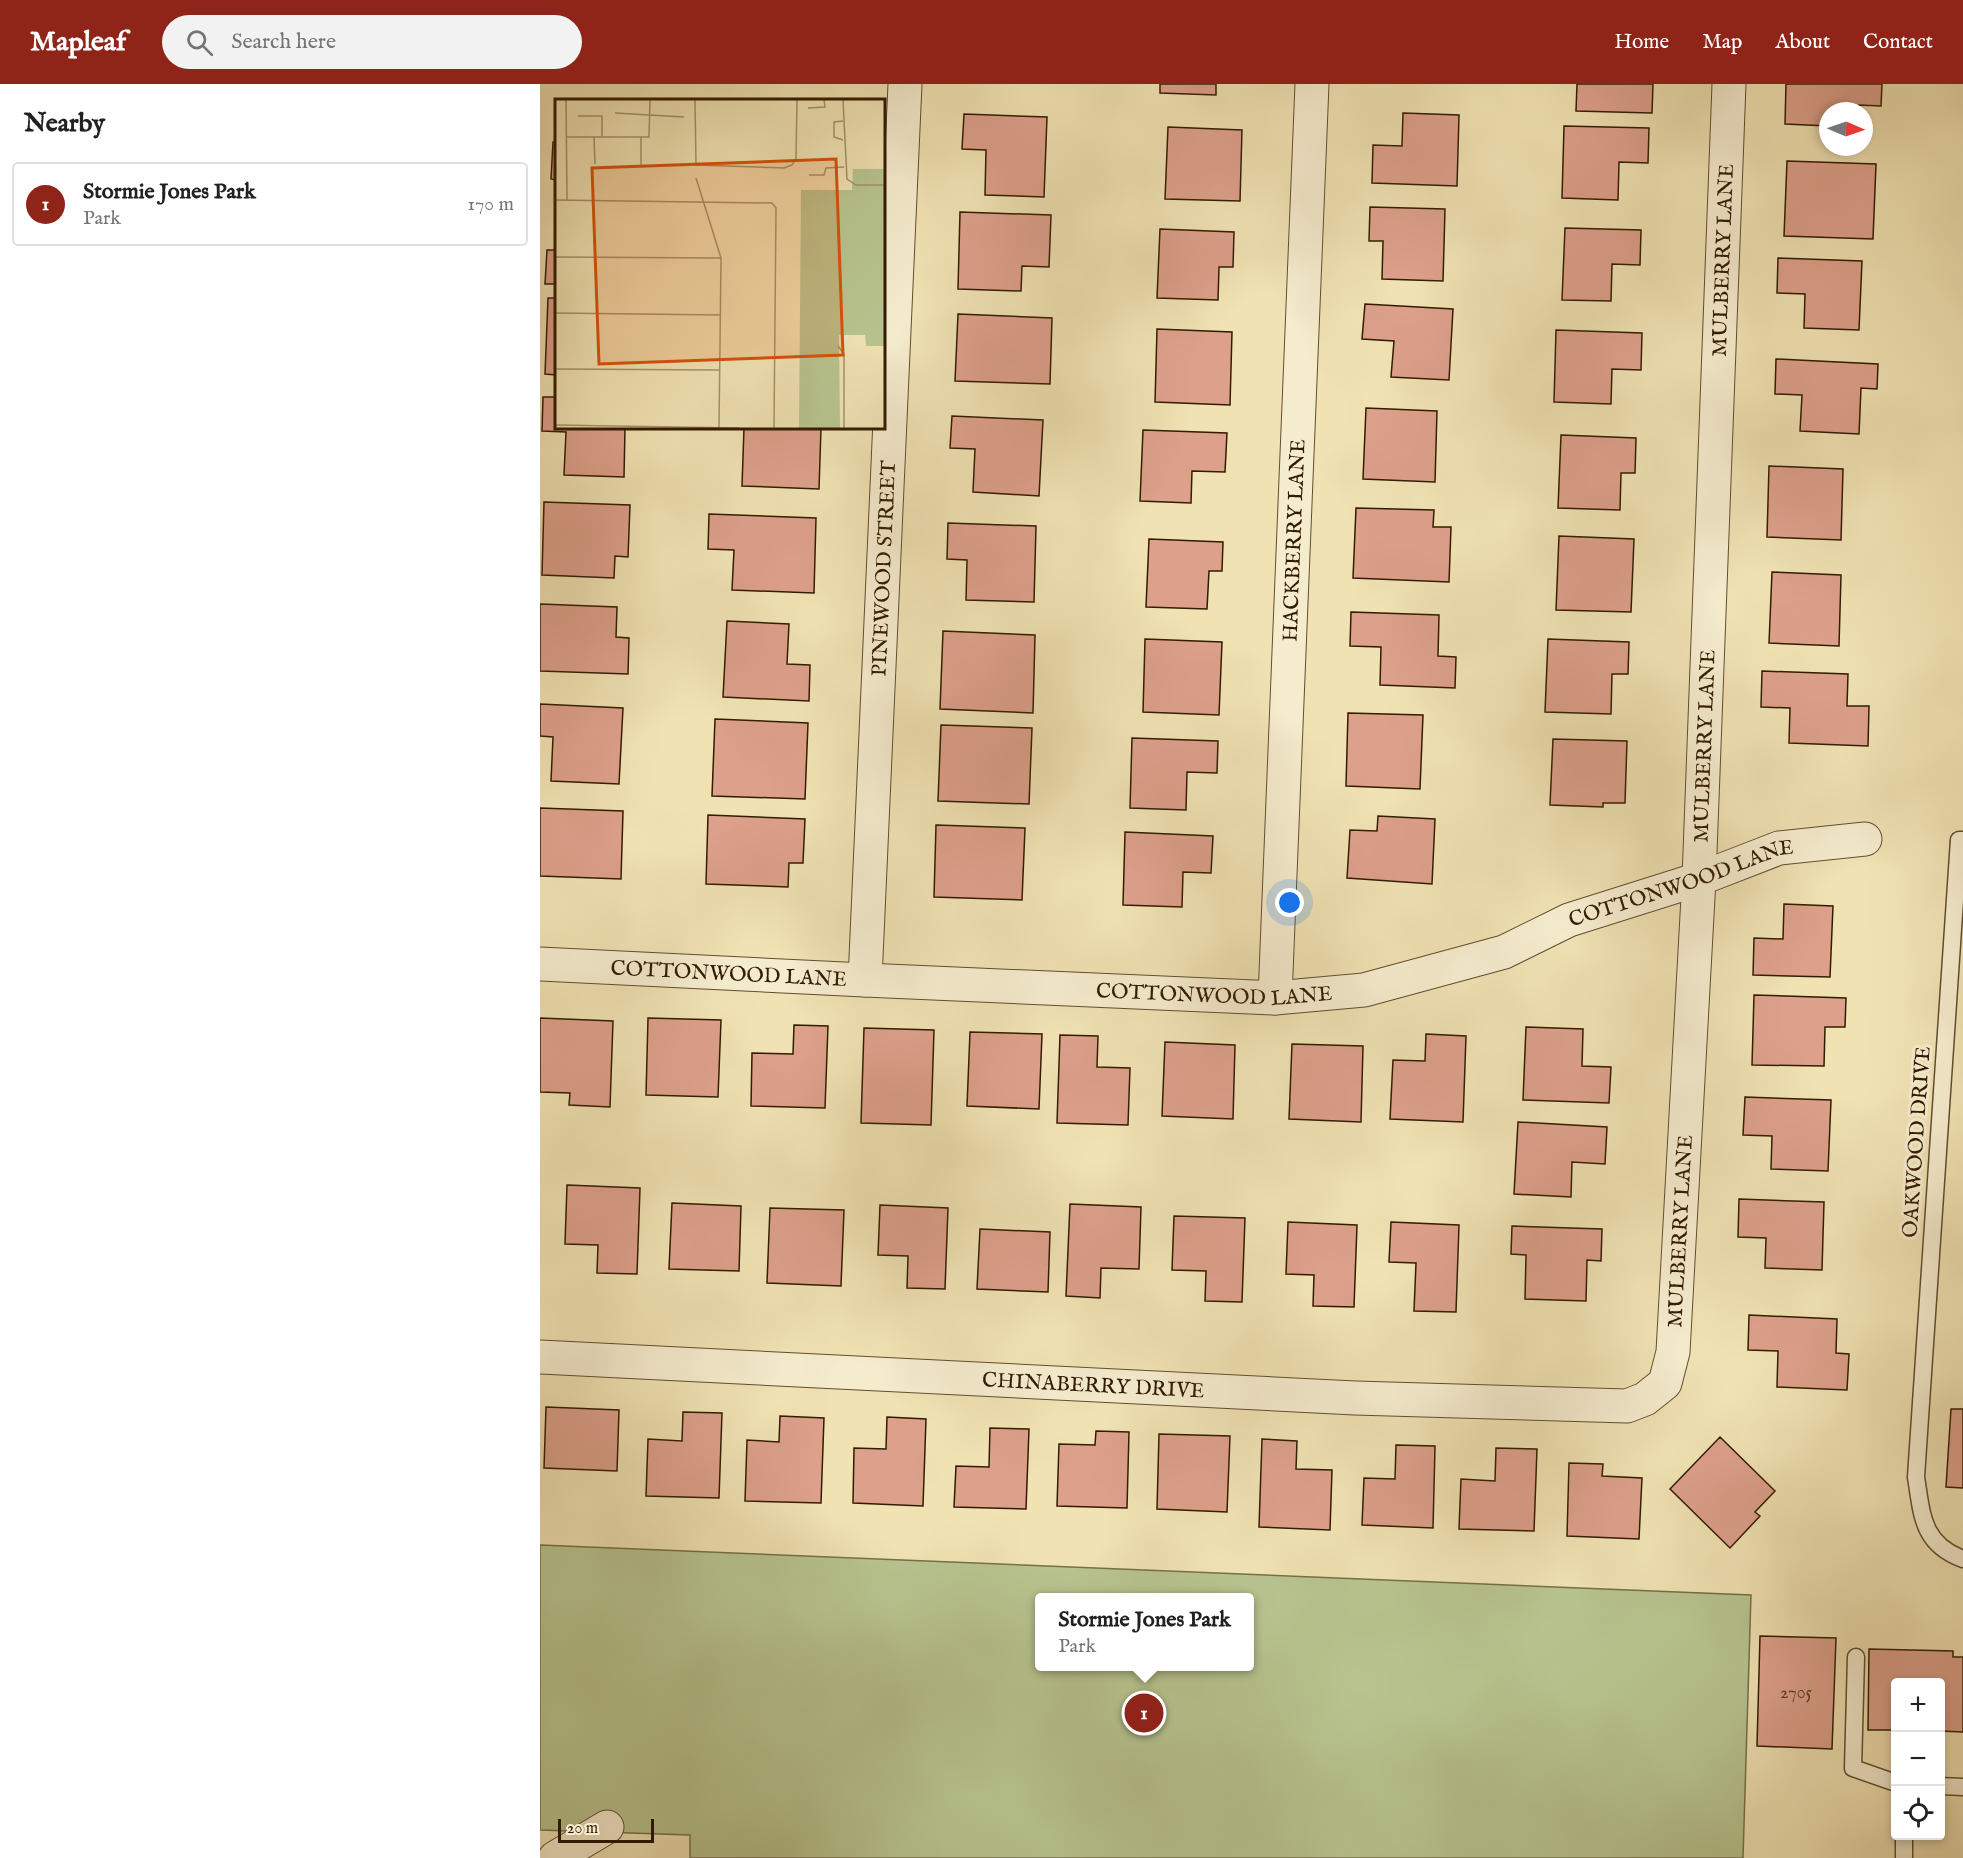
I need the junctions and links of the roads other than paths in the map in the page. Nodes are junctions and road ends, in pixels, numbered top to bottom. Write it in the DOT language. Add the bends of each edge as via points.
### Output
graph roads {
  1 [pos="905,84"];
  2 [pos="1312,84"];
  3 [pos="1729,84"];
  4 [pos="1865,840"];
  5 [pos="1963,840"];
  6 [pos="1699,879"];
  7 [pos="540,964"];
  8 [pos="865,980"];
  9 [pos="1275,998"];
  10 [pos="540,1357"];
  11 [pos="1645,1399"];
  12 [pos="1963,1559"];
  13 [pos="1856,1657"];
  14 [pos="1891,1781"];
  15 [pos="1945,1786"];
  16 [pos="1963,1787"];
  17 [pos="607,1827"];
  18 [pos="1904,1840"];
  19 [pos="555,1858"];
  20 [pos="1904,1858"];
  1 -- 8 [label="street, PINEWOOD STREET"];
  2 -- 9 [label="street, HACKBERRY LANE"];
  3 -- 6 [label="street, MULBERRY LANE"];
  4 -- 6 [label="street, COTTONWOOD LANE" via="1779,848"];
  5 -- 12 [label="lane, OAKWOOD DRIVE" via="1959,840 1916,1477 1923,1520 1931,1538 1947,1553"];
  6 -- 9 [label="street, COTTONWOOD LANE" via="1569,920 1504,952 1364,990"];
  6 -- 11 [label="street, MULBERRY LANE" via="1673,1352 1665,1383"];
  7 -- 8 [label="street, COTTONWOOD LANE"];
  8 -- 9 [label="street, COTTONWOOD LANE"];
  10 -- 11 [label="street, CHINABERRY DRIVE" via="1355,1398 1627,1406"];
  13 -- 14 [label="lane" via="1853,1768"];
  15 -- 16 [label="lane"];
  17 -- 19 [label="street"];
  18 -- 20 [label="lane"];
}
